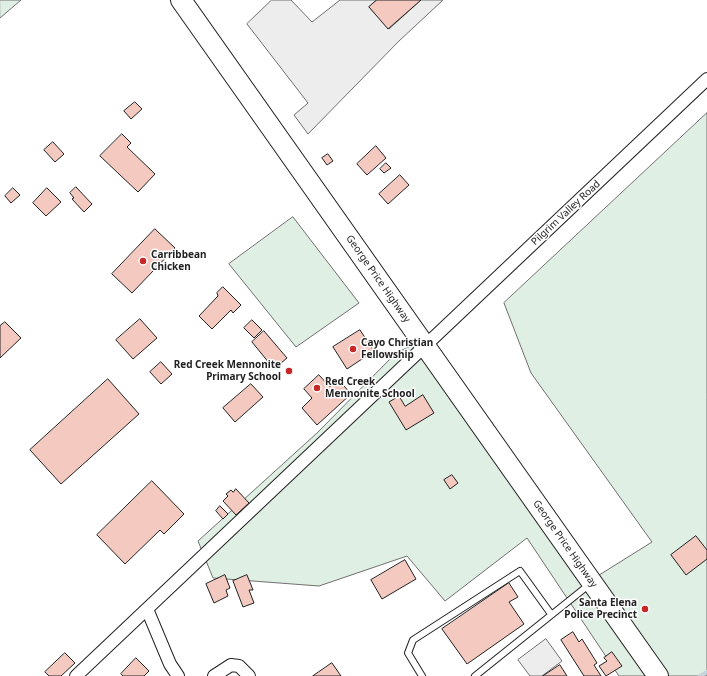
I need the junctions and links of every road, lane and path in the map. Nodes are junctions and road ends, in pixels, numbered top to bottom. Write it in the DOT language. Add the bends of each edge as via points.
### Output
graph roads {
  1 [pos="181,0"];
  2 [pos="707,79"];
  3 [pos="426,346"];
  4 [pos="592,582"];
  5 [pos="147,609"];
  6 [pos="552,614"];
  7 [pos="76,676"];
  8 [pos="178,676"];
  9 [pos="214,676"];
  10 [pos="249,676"];
  11 [pos="422,676"];
  12 [pos="475,676"];
  13 [pos="658,676"];
  1 -- 3 [label="highway, George Price Highway"];
  2 -- 3 [label="street, Pilgrim Valley Road"];
  3 -- 4 [label="highway, George Price Highway"];
  3 -- 5 [label="street, Pilgrim Valley Road"];
  4 -- 6 [label="lane"];
  4 -- 13 [label="highway, George Price Highway"];
  5 -- 7 [label="street, Pilgrim Valley Road"];
  5 -- 8 [label="street" via="170,664"];
  6 -- 11 [label="lane" via="520,571 413,640 408,653"];
  6 -- 12 [label="lane"];
  9 -- 10 [label="street" via="231,666 239,666"];
}
